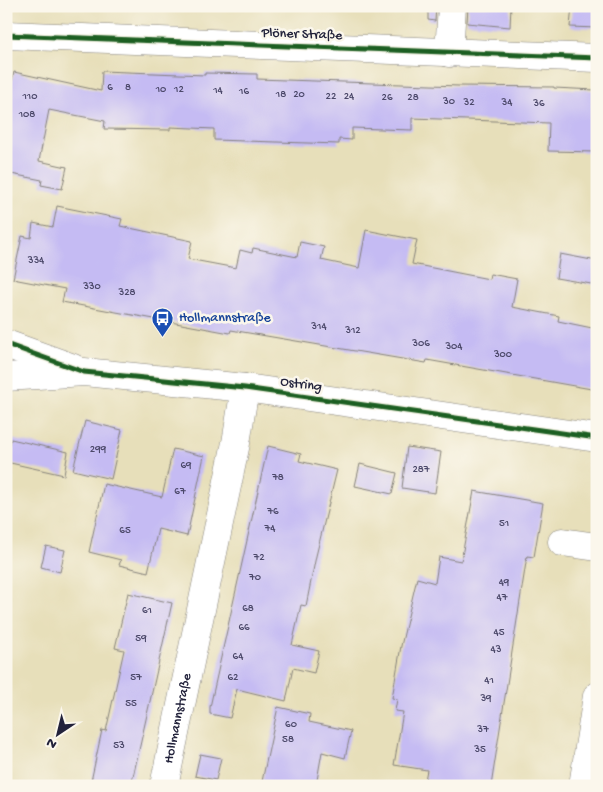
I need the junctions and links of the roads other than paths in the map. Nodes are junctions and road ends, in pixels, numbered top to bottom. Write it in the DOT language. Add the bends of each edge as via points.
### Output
graph roads {
  1 [pos="452,6"];
  2 [pos="6,35"];
  3 [pos="449,52"];
  4 [pos="597,58"];
  5 [pos="6,344"];
  6 [pos="84,372"];
  7 [pos="6,377"];
  8 [pos="245,388"];
  9 [pos="597,438"];
  10 [pos="562,542"];
  11 [pos="597,547"];
  12 [pos="597,696"];
  13 [pos="164,786"];
  14 [pos="583,786"];
  1 -- 3 [label="street"];
  2 -- 3 [label="street, Plöner Straße"];
  3 -- 4 [label="street, Plöner Straße"];
  5 -- 6 [label="street, Ostring"];
  6 -- 7 [label="street, Ostring"];
  6 -- 8 [label="street, Ostring"];
  8 -- 9 [label="street, Ostring"];
  8 -- 13 [label="street, Hollmannstraße"];
  10 -- 11 [label="street"];
  12 -- 14 [label="street"];
}
